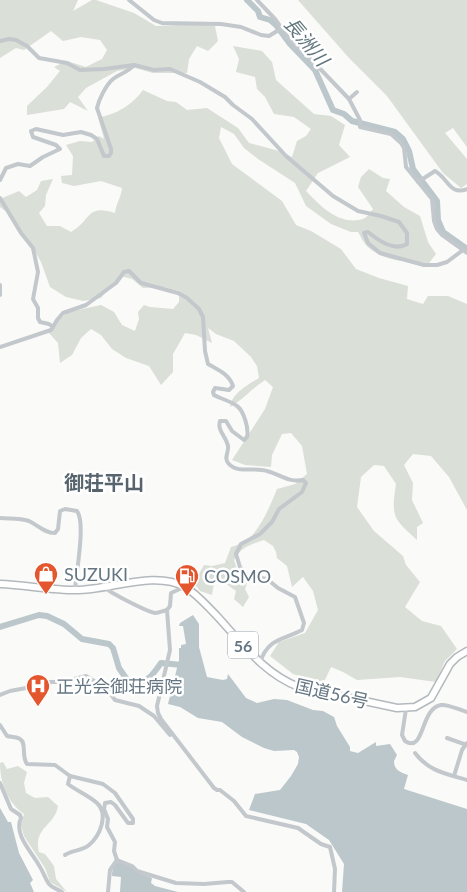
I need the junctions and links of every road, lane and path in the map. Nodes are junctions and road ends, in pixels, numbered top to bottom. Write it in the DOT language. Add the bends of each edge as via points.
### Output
graph roads {
  1 [pos="129,0"];
  2 [pos="257,0"];
  3 [pos="282,28"];
  4 [pos="0,41"];
  5 [pos="134,65"];
  6 [pos="357,92"];
  7 [pos="349,99"];
  8 [pos="0,180"];
  9 [pos="418,182"];
  10 [pos="467,189"];
  11 [pos="0,198"];
  12 [pos="465,252"];
  13 [pos="0,285"];
  14 [pos="0,295"];
  15 [pos="53,327"];
  16 [pos="0,347"];
  17 [pos="0,518"];
  18 [pos="0,584"];
  19 [pos="184,586"];
  20 [pos="106,588"];
  21 [pos="75,590"];
  22 [pos="167,610"];
  23 [pos="467,651"];
  24 [pos="260,662"];
  25 [pos="0,695"];
  26 [pos="406,709"];
  27 [pos="467,712"];
  28 [pos="0,725"];
  29 [pos="174,737"];
  30 [pos="447,738"];
  31 [pos="467,744"];
  32 [pos="416,753"];
  33 [pos="70,776"];
  34 [pos="454,776"];
  35 [pos="467,780"];
  36 [pos="0,783"];
  37 [pos="64,855"];
  38 [pos="117,860"];
  39 [pos="62,892"];
  40 [pos="108,892"];
  41 [pos="244,892"];
  42 [pos="334,892"];
  1 -- 3 [label="street" via="162,23 221,24 269,36"];
  2 -- 3 [label="street"];
  3 -- 7 [label="street"];
  4 -- 5 [label="street" via="16,40 28,46 39,58 80,70"];
  5 -- 8 [label="street" via="130,71 114,79 98,103 111,149 109,156 104,156 97,139 91,134 63,135 36,129 31,131 33,137 60,149 30,166 18,164 6,168"];
  5 -- 12 [label="street" via="154,70 170,69 200,82 252,118 286,156 333,196 358,211 399,222 407,233 407,244 403,247 383,242 368,232 364,234 368,243 380,253 429,266 447,262"];
  6 -- 7 [label="street"];
  7 -- 9 [label="street" via="360,120 360,127 392,134 401,143 406,167"];
  9 -- 10 [label="street" via="435,171 455,190"];
  9 -- 12 [label="street" via="432,199 437,229"];
  11 -- 15 [label="street" via="33,248 38,272 33,299 40,322"];
  13 -- 14 [label="street"];
  15 -- 16 [label="street"];
  15 -- 24 [label="street" via="63,314 86,305 129,270 146,285 187,298 203,317 208,364 225,374 233,386 229,390 215,388 214,395 238,406 248,433 244,440 226,421 220,421 218,427 228,446 227,463 235,468 272,471 289,481 305,481 302,492 282,506 260,534 241,544 236,554 240,568 248,576 267,579 295,597 304,623 302,630 265,649"];
  17 -- 21 [label="street" via="14,517 48,533 55,533 60,511 77,511 81,546"];
  18 -- 21 [label="highway, 国道56号 / 56"];
  19 -- 20 [label="highway, 国道56号 / 56" via="170,580 149,580"];
  19 -- 22 [label="street" via="171,594"];
  19 -- 24 [label="highway, 国道56号 / 56" via="200,598"];
  20 -- 21 [label="highway, 国道56号 / 56"];
  20 -- 22 [label="street" via="148,610 159,613"];
  22 -- 29 [label="street" via="170,650 157,706"];
  23 -- 26 [label="highway" via="450,664 431,698"];
  24 -- 26 [label="highway, 国道56号 / 56" via="279,678 298,687"];
  25 -- 29 [label="street" via="10,690 86,676 107,689 115,700 139,706 154,716"];
  26 -- 27 [label="street" via="402,735 409,743 418,740 427,715 434,708 443,705"];
  28 -- 33 [label="street" via="7,736 22,741 27,764 55,765"];
  29 -- 42 [label="street" via="214,788 229,796 246,816 288,824 328,845 335,869"];
  30 -- 31 [label="street"];
  31 -- 34 [label="street"];
  32 -- 34 [label="street" via="429,768"];
  33 -- 37 [label="street" via="68,784 97,803 102,824 89,845"];
  33 -- 38 [label="street" via="107,786 133,819 128,824 115,805 104,803"];
  34 -- 35 [label="street"];
  36 -- 39 [label="street" via="12,810 20,815 20,832 45,878 53,888"];
  38 -- 40 [label="street" via="110,870"];
  38 -- 41 [label="street" via="137,871 176,883 232,882"];
}
